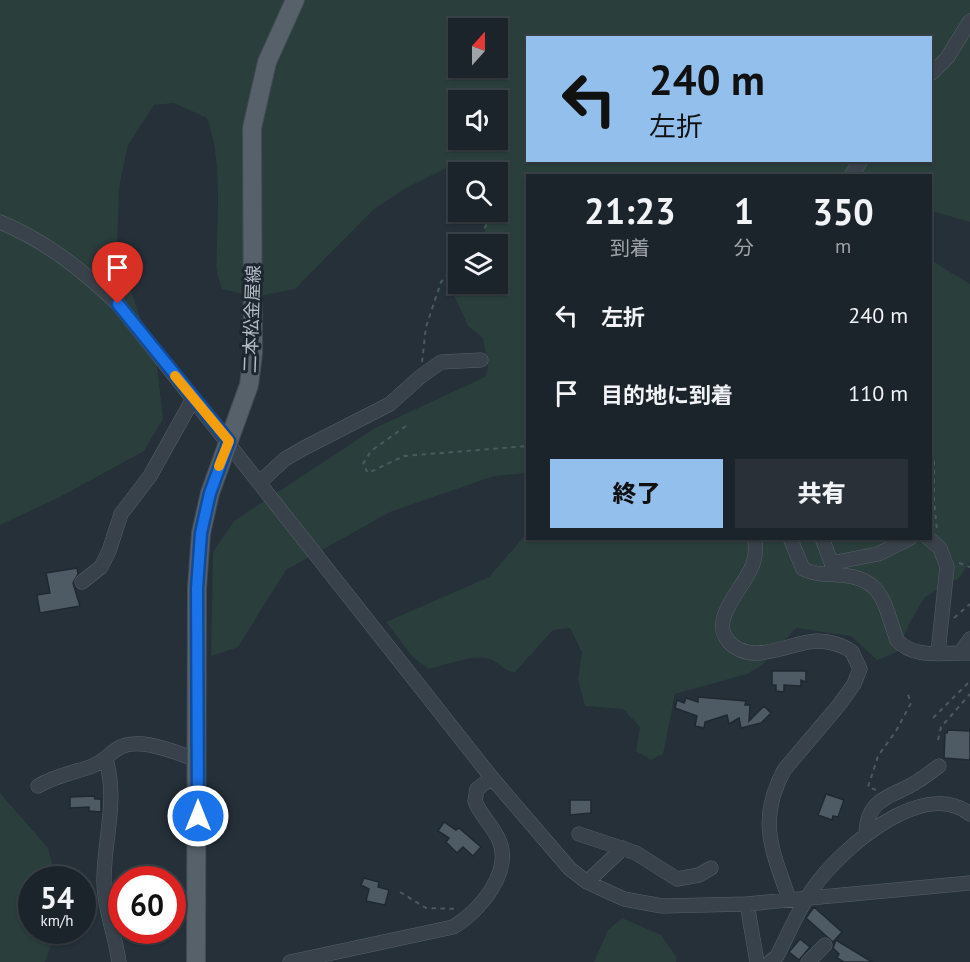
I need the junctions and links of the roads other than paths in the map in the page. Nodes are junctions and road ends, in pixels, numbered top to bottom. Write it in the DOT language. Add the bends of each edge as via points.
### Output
graph roads {
  1 [pos="295,0"];
  2 [pos="970,21"];
  3 [pos="932,73"];
  4 [pos="0,222"];
  5 [pos="481,360"];
  6 [pos="193,399"];
  7 [pos="229,441"];
  8 [pos="260,482"];
  9 [pos="754,540"];
  10 [pos="791,540"];
  11 [pos="823,540"];
  12 [pos="906,540"];
  13 [pos="932,542"];
  14 [pos="833,569"];
  15 [pos="82,582"];
  16 [pos="970,639"];
  17 [pos="938,653"];
  18 [pos="965,653"];
  19 [pos="106,760"];
  20 [pos="198,760"];
  21 [pos="939,766"];
  22 [pos="492,778"];
  23 [pos="38,786"];
  24 [pos="970,814"];
  25 [pos="579,834"];
  26 [pos="866,834"];
  27 [pos="623,848"];
  28 [pos="711,868"];
  29 [pos="587,882"];
  30 [pos="970,883"];
  31 [pos="807,896"];
  32 [pos="789,899"];
  33 [pos="747,904"];
  34 [pos="825,945"];
  35 [pos="775,961"];
  36 [pos="119,962"];
  37 [pos="196,962"];
  38 [pos="290,962"];
  39 [pos="757,962"];
  40 [pos="808,962"];
  1 -- 7 [label="main road, 二本松金屋線" via="267,62 252,128 253,353 249,385"];
  2 -- 3 [label="street"];
  4 -- 6 [label="street" via="74,263 133,321"];
  5 -- 8 [label="street" via="441,362 390,404 285,459"];
  6 -- 7 [label="street"];
  6 -- 15 [label="street" via="150,476 121,514 100,567"];
  7 -- 8 [label="street"];
  7 -- 20 [label="main road, 二本松金屋線" via="210,493 201,533 197,588"];
  8 -- 22 [label="street"];
  9 -- 32 [label="street" via="756,562 732,598 723,620 722,629 729,642 742,651 755,653 826,642 852,652 860,669 852,688 783,770 776,786 768,829"];
  10 -- 14 [label="street" via="803,569 814,574"];
  11 -- 14 [label="street"];
  12 -- 14 [label="street"];
  13 -- 17 [label="street" via="944,555 947,567"];
  14 -- 17 [label="street" via="874,586 884,600 901,645 917,652"];
  16 -- 18 [label="street"];
  17 -- 18 [label="street"];
  19 -- 20 [label="street" via="118,748 149,745"];
  19 -- 23 [label="street" via="53,777"];
  19 -- 36 [label="street" via="112,781 104,879"];
  20 -- 37 [label="main road, 二本松金屋線"];
  21 -- 26 [label="street" via="881,799 868,816"];
  22 -- 29 [label="street" via="570,870"];
  22 -- 38 [label="street" via="477,789 475,801 501,844 502,866 489,892 463,921 453,927"];
  24 -- 26 [label="street" via="953,804 929,804"];
  25 -- 27 [label="street"];
  26 -- 31 [label="street"];
  27 -- 28 [label="street" via="650,859 677,879 699,876"];
  27 -- 29 [label="street"];
  29 -- 33 [label="street" via="644,904"];
  30 -- 31 [label="street"];
  31 -- 32 [label="street"];
  31 -- 35 [label="street"];
  32 -- 33 [label="street"];
  33 -- 39 [label="street"];
  34 -- 40 [label="street"];
}
